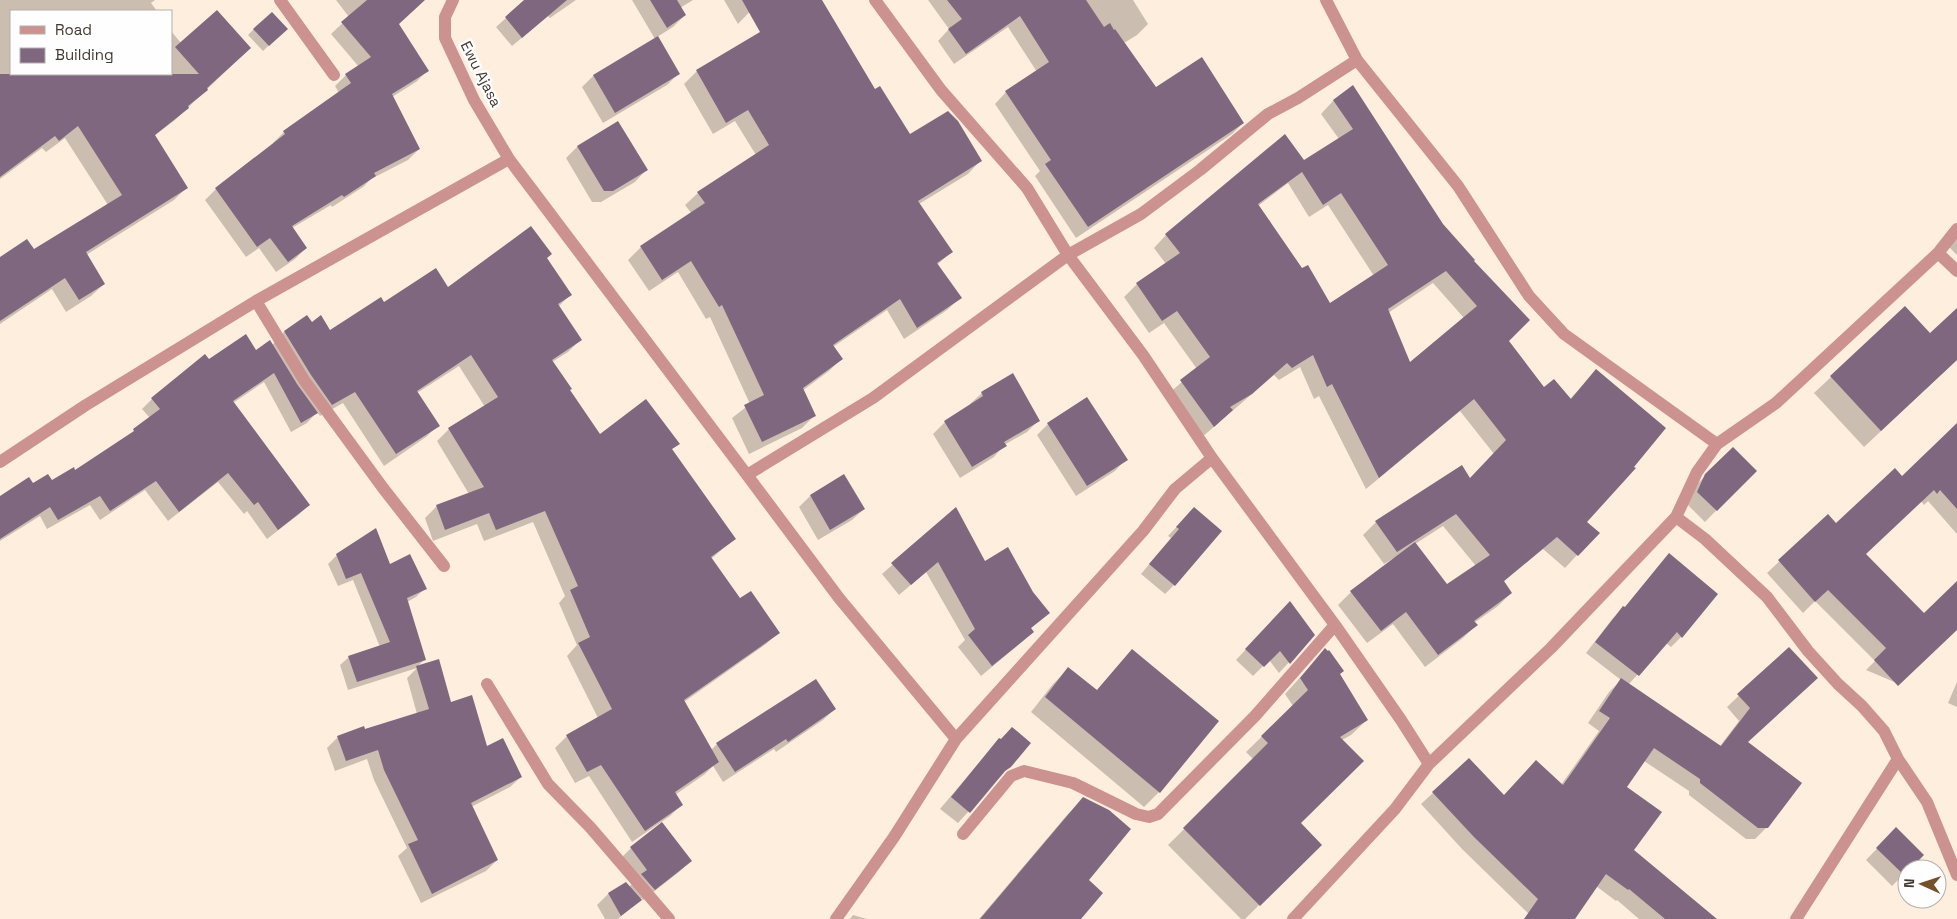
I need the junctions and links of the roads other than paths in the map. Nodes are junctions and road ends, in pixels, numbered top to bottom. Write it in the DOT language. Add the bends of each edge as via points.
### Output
graph roads {
  1 [pos="280,0"];
  2 [pos="453,0"];
  3 [pos="875,0"];
  4 [pos="1326,0"];
  5 [pos="1357,60"];
  6 [pos="334,75"];
  7 [pos="510,159"];
  8 [pos="1957,229"];
  9 [pos="1938,253"];
  10 [pos="1068,255"];
  11 [pos="1957,271"];
  12 [pos="256,301"];
  13 [pos="1717,444"];
  14 [pos="1212,458"];
  15 [pos="0,462"];
  16 [pos="747,475"];
  17 [pos="1676,517"];
  18 [pos="444,566"];
  19 [pos="1335,625"];
  20 [pos="487,684"];
  21 [pos="956,739"];
  22 [pos="1898,759"];
  23 [pos="1429,764"];
  24 [pos="963,834"];
  25 [pos="1957,875"];
  26 [pos="669,919"];
  27 [pos="836,919"];
  28 [pos="1293,919"];
  29 [pos="1796,919"];
  1 -- 6 [label="street"];
  2 -- 7 [label="street, Ewu Ajasa" via="445,17 445,38 474,100"];
  3 -- 10 [label="street" via="941,90 1027,188"];
  4 -- 5 [label="street"];
  5 -- 10 [label="street" via="1268,114 1142,214"];
  5 -- 13 [label="street" via="1458,186 1529,296 1564,334"];
  7 -- 12 [label="street"];
  7 -- 16 [label="street, Ewu Ajasa"];
  8 -- 9 [label="street"];
  9 -- 11 [label="street"];
  9 -- 13 [label="street" via="1776,403"];
  10 -- 14 [label="street" via="1143,355"];
  10 -- 16 [label="street" via="874,398"];
  12 -- 15 [label="street"];
  12 -- 18 [label="street" via="304,380"];
  13 -- 17 [label="street" via="1697,472"];
  14 -- 19 [label="street"];
  14 -- 21 [label="street" via="1175,489 1143,531"];
  16 -- 21 [label="street, Ewu Ajasa" via="840,598"];
  17 -- 22 [label="street" via="1766,597 1808,651 1884,731"];
  17 -- 23 [label="street" via="1550,648"];
  19 -- 23 [label="street"];
  19 -- 24 [label="street" via="1255,716 1158,814 1149,817 1136,814 1073,782 1024,771 1011,776"];
  20 -- 26 [label="street" via="548,784 590,827"];
  21 -- 27 [label="street" via="894,837"];
  22 -- 25 [label="street" via="1927,802"];
  22 -- 29 [label="street"];
  23 -- 28 [label="street" via="1395,809"];
}
